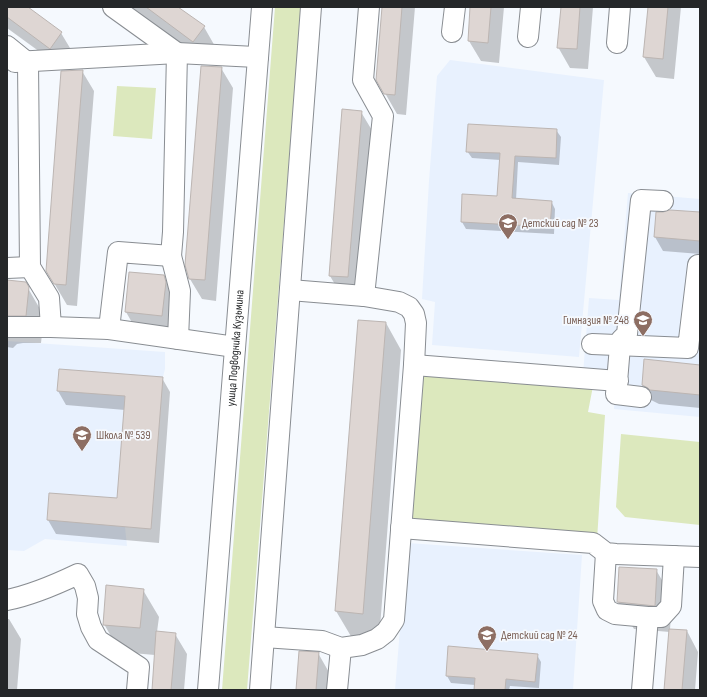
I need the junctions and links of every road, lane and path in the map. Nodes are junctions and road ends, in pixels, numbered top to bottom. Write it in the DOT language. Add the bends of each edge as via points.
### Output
graph roads {
  1 [pos="112,7"];
  2 [pos="262,7"];
  3 [pos="311,7"];
  4 [pos="369,7"];
  5 [pos="454,7"];
  6 [pos="531,7"];
  7 [pos="620,7"];
  8 [pos="452,32"];
  9 [pos="528,37"];
  10 [pos="617,43"];
  11 [pos="7,46"];
  12 [pos="177,53"];
  13 [pos="258,57"];
  14 [pos="7,62"];
  15 [pos="28,63"];
  16 [pos="663,202"];
  17 [pos="172,256"];
  18 [pos="698,265"];
  19 [pos="30,267"];
  20 [pos="7,268"];
  21 [pos="290,290"];
  22 [pos="364,296"];
  23 [pos="51,326"];
  24 [pos="7,327"];
  25 [pos="109,329"];
  26 [pos="178,339"];
  27 [pos="592,344"];
  28 [pos="235,346"];
  29 [pos="620,346"];
  30 [pos="414,365"];
  31 [pos="618,382"];
  32 [pos="641,397"];
  33 [pos="401,528"];
  34 [pos="606,553"];
  35 [pos="674,556"];
  36 [pos="700,557"];
  37 [pos="7,600"];
  38 [pos="648,617"];
  39 [pos="264,637"];
  40 [pos="341,648"];
  41 [pos="137,690"];
  42 [pos="208,690"];
  43 [pos="260,690"];
  44 [pos="337,690"];
  45 [pos="642,690"];
  1 -- 12 [label="street"];
  2 -- 13 [label="street, улица Подводника Кузьмина"];
  3 -- 21 [label="street"];
  4 -- 22 [label="street" via="363,80 383,116"];
  5 -- 8 [label="street"];
  6 -- 9 [label="street"];
  7 -- 10 [label="street"];
  11 -- 15 [label="street"];
  12 -- 13 [label="street"];
  12 -- 15 [label="street"];
  12 -- 17 [label="street"];
  13 -- 28 [label="street, улица Подводника Кузьмина"];
  14 -- 15 [label="street"];
  15 -- 19 [label="street"];
  16 -- 29 [label="street" via="642,200 627,334 621,340"];
  17 -- 25 [label="street" via="118,252"];
  17 -- 26 [label="street" via="180,291"];
  18 -- 29 [label="street" via="688,348"];
  19 -- 20 [label="street"];
  19 -- 23 [label="street" via="49,298"];
  21 -- 22 [label="street"];
  21 -- 39 [label="street"];
  22 -- 30 [label="street" via="399,302 409,307 416,323"];
  23 -- 24 [label="street"];
  23 -- 25 [label="street"];
  25 -- 26 [label="street"];
  26 -- 28 [label="street"];
  27 -- 29 [label="street"];
  28 -- 42 [label="street, улица Подводника Кузьмина"];
  29 -- 31 [label="street"];
  30 -- 31 [label="street"];
  30 -- 33 [label="street"];
  31 -- 32 [label="street" via="616,394"];
  33 -- 34 [label="street" via="593,543"];
  33 -- 40 [label="street" via="394,620 386,632 377,639 362,645"];
  34 -- 35 [label="street"];
  34 -- 38 [label="street" via="603,601 607,610 615,614"];
  35 -- 36 [label="street"];
  35 -- 38 [label="street" via="671,606 661,617"];
  37 -- 41 [label="street" via="23,597 78,574 88,598 87,614 91,627 98,640 139,667"];
  38 -- 45 [label="street"];
  39 -- 40 [label="street" via="322,641"];
  39 -- 43 [label="street"];
  40 -- 44 [label="street"];
}
